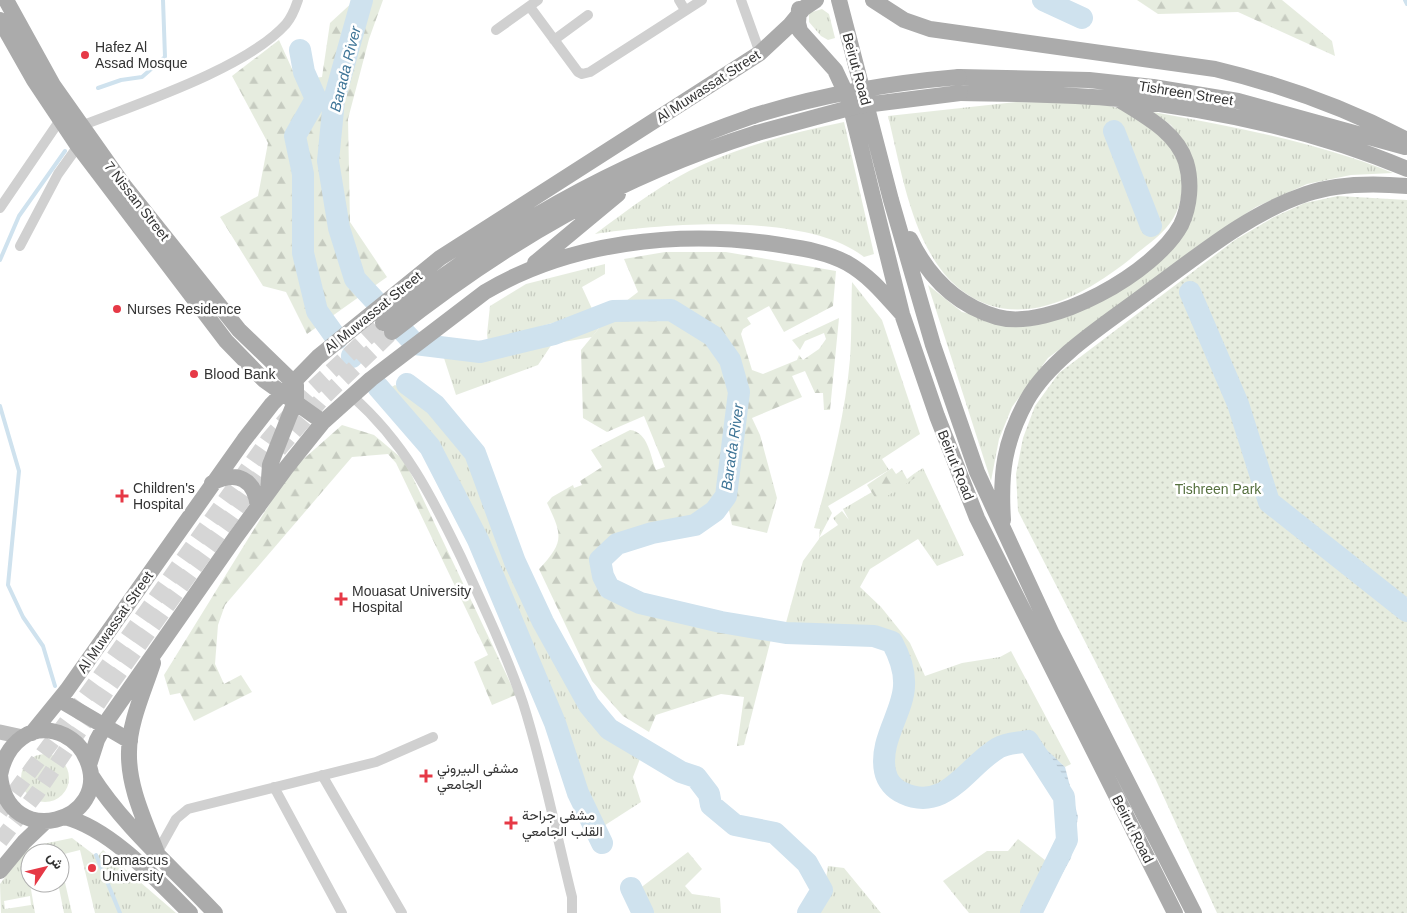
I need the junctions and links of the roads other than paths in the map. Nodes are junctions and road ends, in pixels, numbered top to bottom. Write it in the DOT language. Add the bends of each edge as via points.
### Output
graph roads {
  1 [pos="6,0"];
  2 [pos="298,0"];
  3 [pos="679,0"];
  4 [pos="702,0"];
  5 [pos="741,0"];
  6 [pos="816,0"];
  7 [pos="827,0"];
  8 [pos="873,0"];
  9 [pos="534,4"];
  10 [pos="841,6"];
  11 [pos="800,8"];
  12 [pos="685,10"];
  13 [pos="588,16"];
  14 [pos="0,20"];
  15 [pos="496,30"];
  16 [pos="554,40"];
  17 [pos="760,53"];
  18 [pos="959,85"];
  19 [pos="1118,99"];
  20 [pos="60,120"];
  21 [pos="80,126"];
  22 [pos="1407,140"];
  23 [pos="78,146"];
  24 [pos="1407,148"];
  25 [pos="1407,169"];
  26 [pos="635,180"];
  27 [pos="1407,186"];
  28 [pos="546,200"];
  29 [pos="891,200"];
  30 [pos="0,208"];
  31 [pos="20,246"];
  32 [pos="525,270"];
  33 [pos="902,314"];
  34 [pos="294,381"];
  35 [pos="352,396"];
  36 [pos="288,399"];
  37 [pos="323,422"];
  38 [pos="212,483"];
  39 [pos="268,492"];
  40 [pos="258,507"];
  41 [pos="1004,533"];
  42 [pos="158,647"];
  43 [pos="60,700"];
  44 [pos="103,727"];
  45 [pos="0,732"];
  46 [pos="27,735"];
  47 [pos="433,737"];
  48 [pos="130,741"];
  49 [pos="1,768"];
  50 [pos="90,770"];
  51 [pos="322,775"];
  52 [pos="274,787"];
  53 [pos="65,818"];
  54 [pos="45,822"];
  55 [pos="157,852"];
  56 [pos="0,871"];
  57 [pos="190,913"];
  58 [pos="215,913"];
  59 [pos="342,913"];
  60 [pos="402,913"];
  61 [pos="572,913"];
  62 [pos="1175,913"];
  63 [pos="1194,913"];
  1 -- 21 [label="main road, 7 Nissan Street"];
  2 -- 21 [label="street" via="294,12 279,32 241,57"];
  3 -- 12 [label="street"];
  4 -- 12 [label="street"];
  5 -- 17 [label="street"];
  6 -- 11 [label="main road, Al Muwassat Street"];
  7 -- 10 [label="main road"];
  8 -- 22 [label="main road" via="904,20 930,29 1214,69 1258,80 1320,100"];
  9 -- 15 [label="street"];
  9 -- 16 [label="street"];
  10 -- 29 [label="main road, Beirut Road"];
  11 -- 17 [label="main road, Al Muwassat Street"];
  11 -- 33 [label="main road, Beirut Road" via="800,31 835,70 849,100"];
  12 -- 16 [label="street" via="586,74 578,72"];
  13 -- 16 [label="street"];
  14 -- 20 [label="main road, 7 Nissan Street"];
  17 -- 28 [label="main road, Al Muwassat Street"];
  18 -- 19 [label="main road, Tishreen Street"];
  18 -- 24 [label="main road, Tishreen Street" via="1089,80 1153,87 1238,102"];
  18 -- 26 [label="main road, Al Muwassat Street, bridge" via="857,106 756,133 688,156"];
  18 -- 28 [label="main road, Al Muwassat Street, bridge" via="869,87 810,100 753,116 673,146"];
  19 -- 25 [label="main road, Tishreen Street" via="1189,108 1257,122"];
  19 -- 29 [label="main road" via="1156,124 1174,141 1186,162 1190,188 1180,225 1168,241 1133,272 1085,303 1053,314 1017,319 998,318 971,307 950,294 933,277 918,255"];
  20 -- 23 [label="main road, 7 Nissan Street"];
  20 -- 30 [label="street"];
  21 -- 34 [label="main road, 7 Nissan Street" via="235,325 264,357"];
  23 -- 31 [label="street" via="58,174"];
  23 -- 36 [label="main road, 7 Nissan Street" via="226,341"];
  26 -- 28 [label="main road, Al Muwassat Street" via="562,216 506,249 388,328 461,262"];
  26 -- 32 [label="main road"];
  27 -- 41 [label="main road" via="1375,183 1338,186 1306,194 1270,209 1235,229 1090,335 1056,364 1028,398 1009,440 1000,483"];
  28 -- 34 [label="main road, Al Muwassat Street" via="440,258 382,303"];
  29 -- 41 [label="main road, Beirut Road" via="933,345 977,472"];
  32 -- 33 [label="main road" via="583,252 677,238 766,243 822,252 846,263 868,278"];
  32 -- 35 [label="main road" via="485,292"];
  33 -- 62 [label="main road, Beirut Road" via="977,518"];
  34 -- 36 [label="main road, Al Muwassat Street"];
  35 -- 37 [label="main road"];
  35 -- 61 [label="street" via="385,428 418,472 505,655 532,733 572,897"];
  36 -- 37 [label="main road, 7 Nissan Street"];
  36 -- 38 [label="main road, Al Muwassat Street"];
  36 -- 39 [label="main road" via="270,465"];
  37 -- 39 [label="main road"];
  38 -- 40 [label="main road" via="227,477 244,480 255,492"];
  38 -- 43 [label="main road, Al Muwassat Street"];
  39 -- 40 [label="main road"];
  40 -- 42 [label="main road"];
  41 -- 63 [label="main road, Beirut Road"];
  42 -- 44 [label="main road"];
  42 -- 48 [label="main road"];
  43 -- 44 [label="main road"];
  43 -- 46 [label="main road, Al Muwassat Street"];
  44 -- 48 [label="main road"];
  44 -- 50 [label="main road"];
  45 -- 46 [label="main road"];
  46 -- 49 [label="main road" via="10,747"];
  46 -- 50 [label="main road" via="53,732 67,737 80,747"];
  47 -- 51 [label="street" via="376,762"];
  48 -- 55 [label="main road" via="132,786"];
  49 -- 54 [label="main road" via="4,795 13,808 25,817"];
  50 -- 53 [label="main road" via="87,796"];
  50 -- 55 [label="main road" via="118,813"];
  51 -- 52 [label="street"];
  51 -- 60 [label="street"];
  52 -- 55 [label="street" via="184,812 176,819"];
  52 -- 59 [label="street"];
  53 -- 54 [label="main road"];
  53 -- 57 [label="main road" via="103,834"];
  54 -- 56 [label="main road"];
  55 -- 58 [label="main road"];
}
